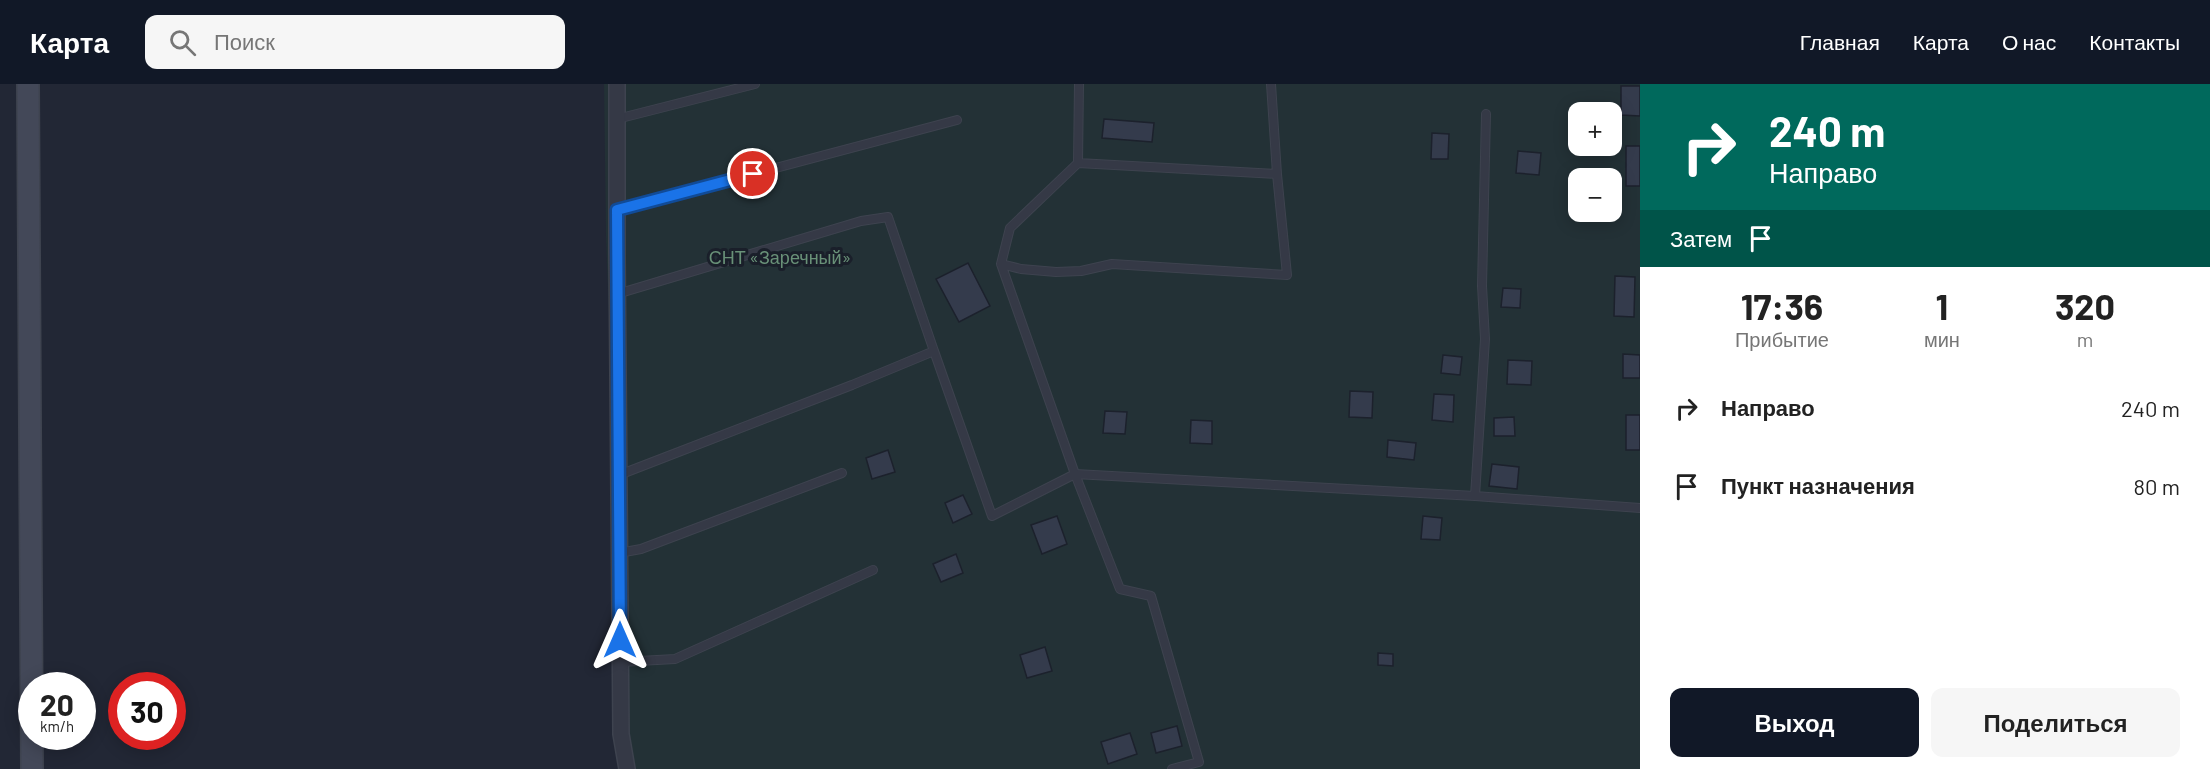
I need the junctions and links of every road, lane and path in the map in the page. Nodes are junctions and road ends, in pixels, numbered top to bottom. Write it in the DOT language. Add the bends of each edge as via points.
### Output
graph roads {
  1 [pos="28,84"];
  2 [pos="617,84"];
  3 [pos="755,84"];
  4 [pos="1079,84"];
  5 [pos="1271,84"];
  6 [pos="1486,114"];
  7 [pos="617,119"];
  8 [pos="957,120"];
  9 [pos="1078,163"];
  10 [pos="1277,174"];
  11 [pos="617,210"];
  12 [pos="1001,264"];
  13 [pos="617,294"];
  14 [pos="934,351"];
  15 [pos="842,473"];
  16 [pos="1075,474"];
  17 [pos="619,475"];
  18 [pos="1475,496"];
  19 [pos="1640,508"];
  20 [pos="620,553"];
  21 [pos="873,570"];
  22 [pos="621,662"];
  23 [pos="32,769"];
  24 [pos="627,769"];
  25 [pos="1172,769"];
  1 -- 23 [label="street"];
  2 -- 7 [label="street"];
  3 -- 7 [label="lane"];
  4 -- 9 [label="lane"];
  5 -- 10 [label="lane"];
  6 -- 18 [label="lane" via="1482,286 1485,339"];
  7 -- 11 [label="street"];
  8 -- 11 [label="lane"];
  9 -- 10 [label="lane"];
  9 -- 12 [label="lane" via="1010,228"];
  10 -- 12 [label="lane" via="1287,275 1112,264 1056,272"];
  11 -- 13 [label="street"];
  12 -- 16 [label="lane"];
  13 -- 14 [label="lane" via="861,221 888,217"];
  13 -- 17 [label="street"];
  14 -- 16 [label="lane" via="992,516"];
  14 -- 17 [label="lane"];
  15 -- 20 [label="lane" via="641,549"];
  16 -- 18 [label="lane"];
  16 -- 25 [label="lane" via="1120,589 1151,596 1199,762"];
  17 -- 20 [label="street"];
  18 -- 19 [label="lane"];
  20 -- 22 [label="street"];
  21 -- 22 [label="lane" via="675,659"];
  22 -- 24 [label="street" via="621,734"];
}
